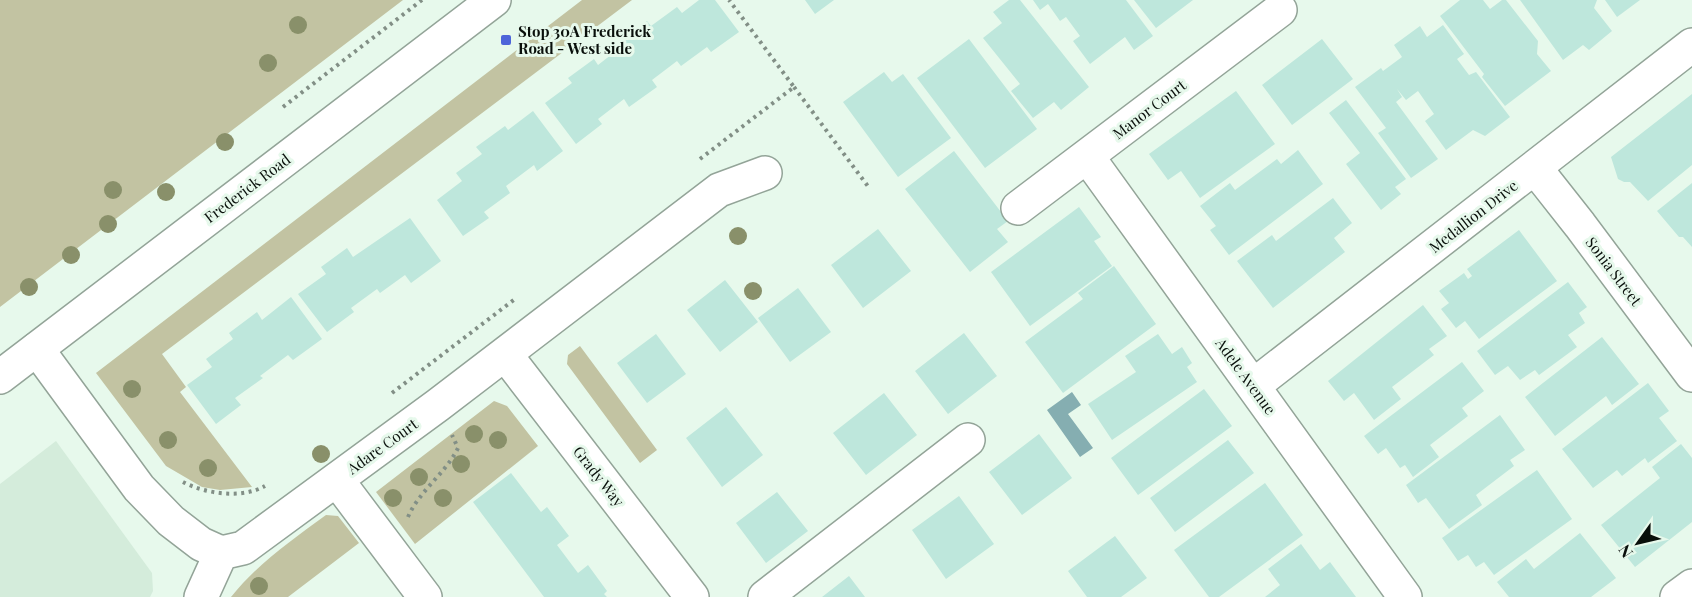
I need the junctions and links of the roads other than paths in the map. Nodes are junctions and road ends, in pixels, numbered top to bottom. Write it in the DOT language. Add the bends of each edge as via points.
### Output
graph roads {
  1 [pos="494,0"];
  2 [pos="1280,10"];
  3 [pos="1692,45"];
  4 [pos="1087,156"];
  5 [pos="1535,168"];
  6 [pos="765,173"];
  7 [pos="1018,208"];
  8 [pos="37,349"];
  9 [pos="505,354"];
  10 [pos="1692,375"];
  11 [pos="0,377"];
  12 [pos="1253,386"];
  13 [pos="968,440"];
  14 [pos="337,480"];
  15 [pos="221,553"];
  16 [pos="1692,586"];
  17 [pos="201,597"];
  18 [pos="425,597"];
  19 [pos="692,597"];
  20 [pos="765,597"];
  21 [pos="1405,597"];
  22 [pos="1677,597"];
  1 -- 8 [label="street, Frederick Road"];
  2 -- 4 [label="street, Manor Court"];
  3 -- 5 [label="street, Medallion Drive"];
  4 -- 7 [label="street, Manor Court"];
  4 -- 12 [label="street, Adele Avenue"];
  5 -- 10 [label="street, Sonia Street"];
  5 -- 12 [label="street, Medallion Drive"];
  6 -- 9 [label="street, Adare Court" via="719,190"];
  8 -- 11 [label="street, Frederick Road"];
  8 -- 15 [label="street" via="139,488 201,544"];
  9 -- 14 [label="street, Adare Court"];
  9 -- 19 [label="street, Grady Way"];
  12 -- 21 [label="street, Adele Avenue"];
  13 -- 20 [label="street"];
  14 -- 15 [label="street, Adare Court" via="243,548"];
  14 -- 18 [label="street"];
  15 -- 17 [label="street"];
  16 -- 22 [label="street"];
}
